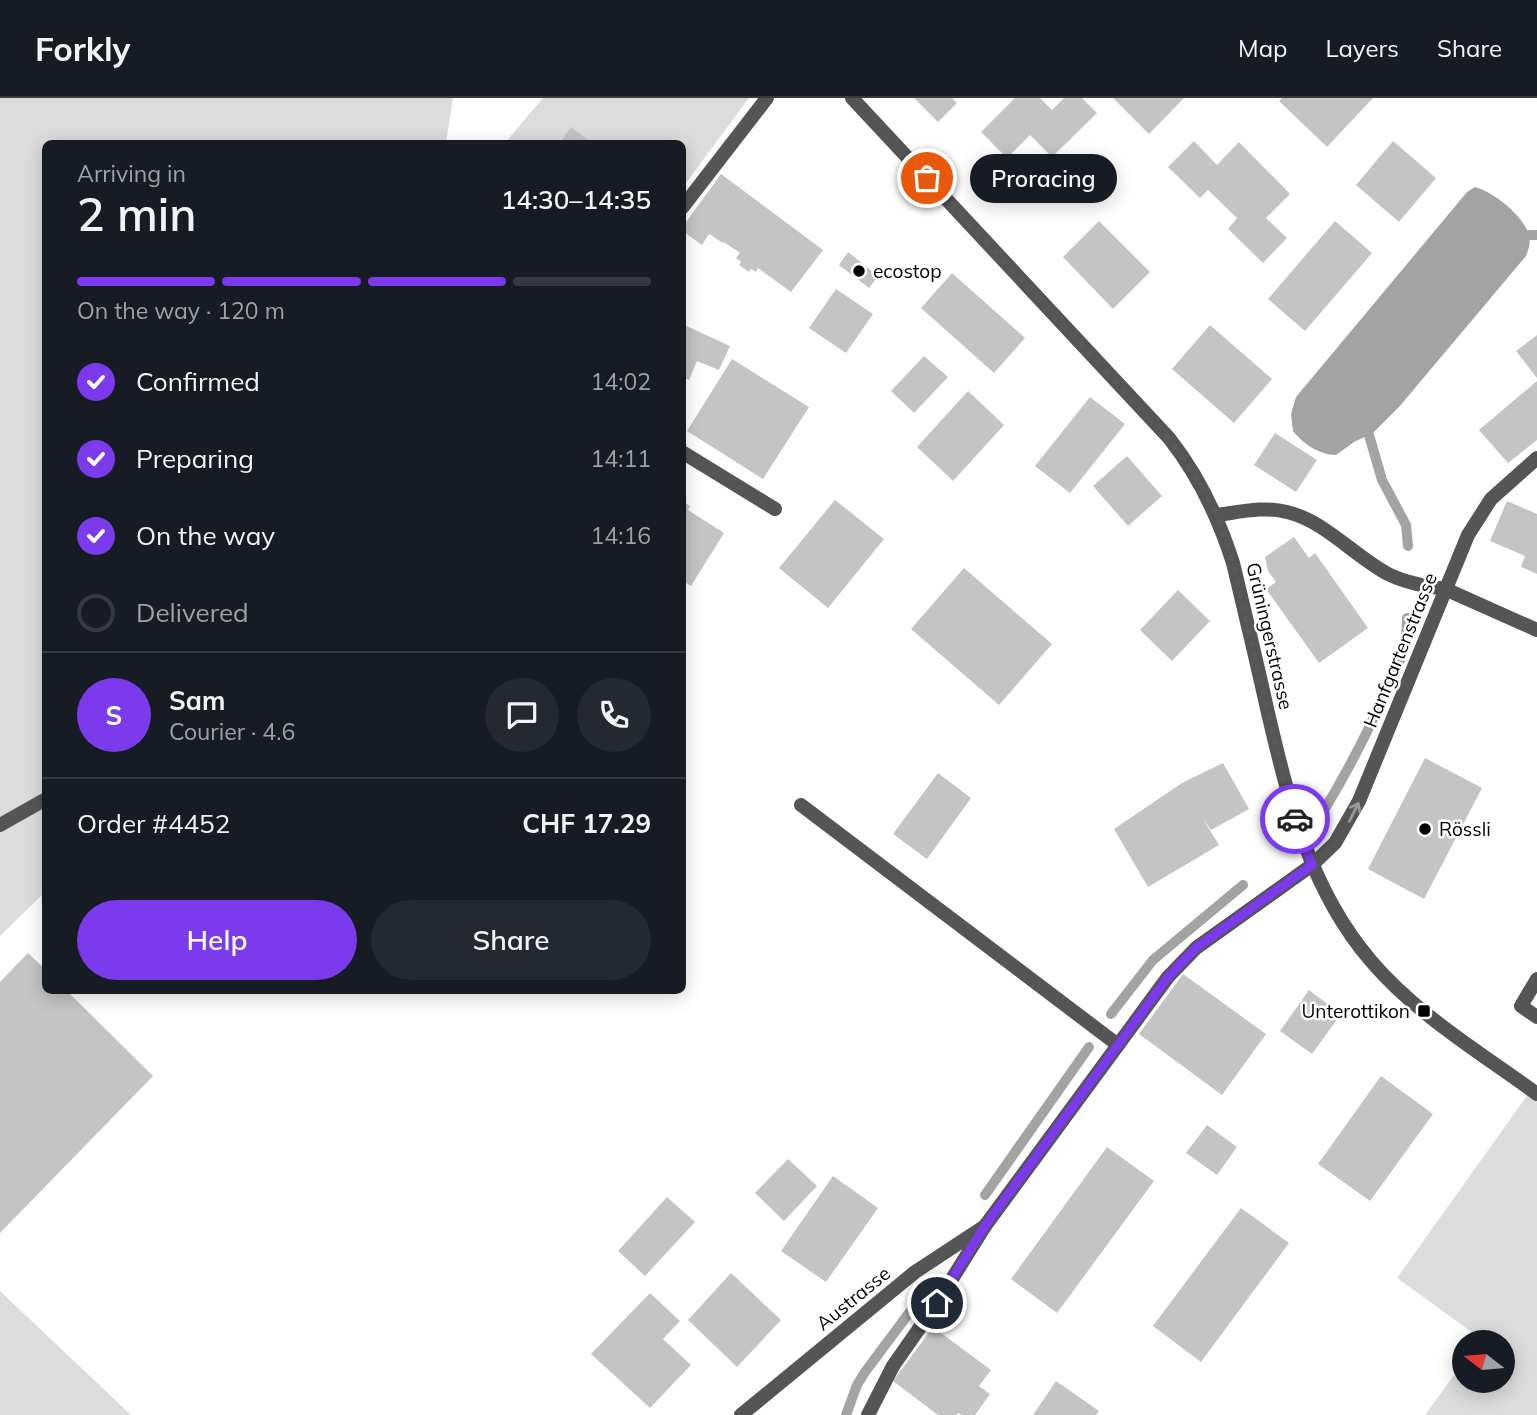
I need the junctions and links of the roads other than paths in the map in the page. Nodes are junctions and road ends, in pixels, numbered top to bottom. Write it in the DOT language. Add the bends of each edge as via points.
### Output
graph roads {
  1 [pos="767,98"];
  2 [pos="852,98"];
  3 [pos="686,203"];
  4 [pos="686,454"];
  5 [pos="1537,458"];
  6 [pos="775,509"];
  7 [pos="1217,515"];
  8 [pos="1445,589"];
  9 [pos="1537,630"];
  10 [pos="42,801"];
  11 [pos="801,805"];
  12 [pos="0,825"];
  13 [pos="1312,865"];
  14 [pos="1537,979"];
  15 [pos="1537,1017"];
  16 [pos="1118,1045"];
  17 [pos="1537,1094"];
  18 [pos="985,1226"];
  19 [pos="741,1415"];
  20 [pos="868,1415"];
  1 -- 3 [label="street"];
  2 -- 7 [label="street, Grüningerstrasse" via="1168,438 1192,469"];
  4 -- 6 [label="street"];
  5 -- 8 [label="street, Hanfgartenstrasse" via="1504,485 1478,517"];
  7 -- 8 [label="street" via="1289,512 1314,523 1390,575"];
  7 -- 13 [label="street, Grüningerstrasse" via="1233,563 1290,805"];
  8 -- 9 [label="street"];
  13 -- 8 [label="street, Hanfgartenstrasse, one-way" via="1335,843 1359,801"];
  10 -- 12 [label="street"];
  11 -- 16 [label="street"];
  13 -- 16 [label="street, Austrasse" via="1196,948 1168,977"];
  13 -- 17 [label="street, Grüningerstrasse" via="1336,913 1372,963 1424,1011"];
  14 -- 15 [label="street" via="1521,1006"];
  16 -- 18 [label="street, Austrasse"];
  18 -- 19 [label="street, Austrasse" via="915,1272"];
  18 -- 20 [label="street" via="893,1366"];
}
